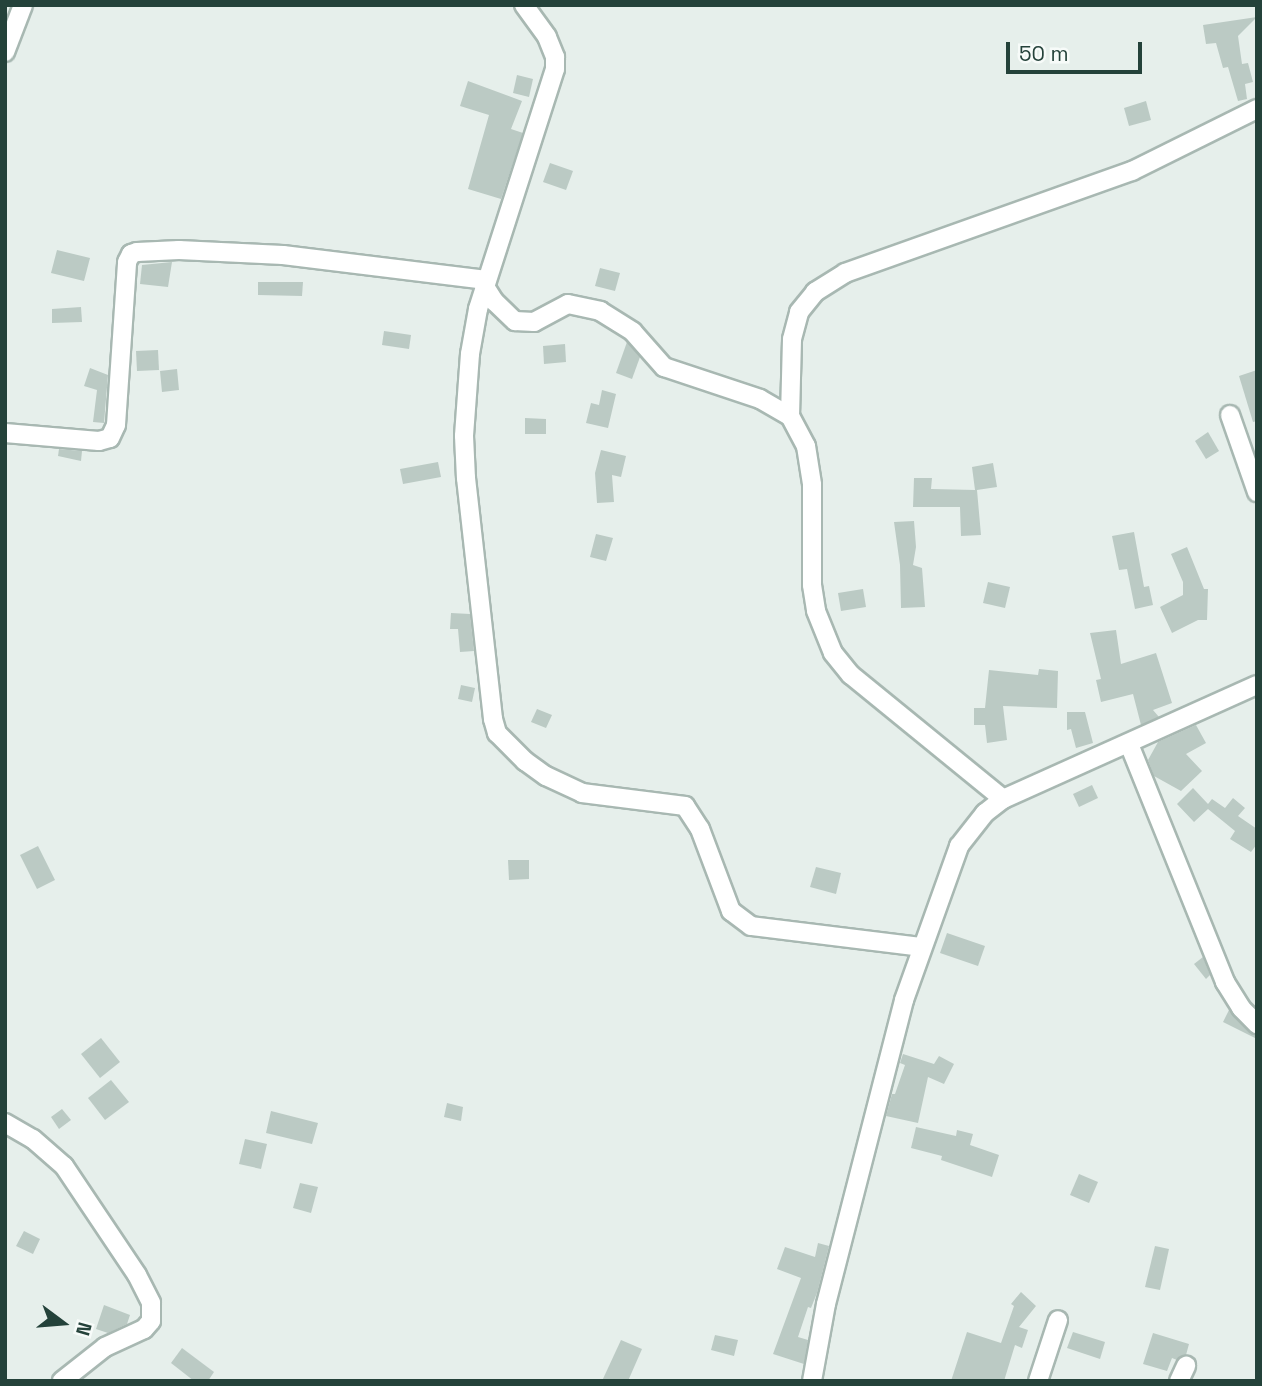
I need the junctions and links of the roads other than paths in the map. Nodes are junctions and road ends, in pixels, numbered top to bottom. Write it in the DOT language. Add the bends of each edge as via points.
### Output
graph roads {
  1 [pos="23,5"];
  2 [pos="524,5"];
  3 [pos="5,52"];
  4 [pos="1257,110"];
  5 [pos="485,282"];
  6 [pos="1230,415"];
  7 [pos="790,416"];
  8 [pos="5,433"];
  9 [pos="1257,492"];
  10 [pos="1257,685"];
  11 [pos="1129,744"];
  12 [pos="1003,799"];
  13 [pos="922,947"];
  14 [pos="1257,1024"];
  15 [pos="5,1123"];
  16 [pos="1059,1320"];
  17 [pos="61,1381"];
  18 [pos="811,1381"];
  19 [pos="1038,1381"];
  1 -- 3 [label="street"];
  2 -- 5 [label="street" via="547,37 555,69"];
  4 -- 7 [label="street" via="1132,171 845,274 815,292 799,312 792,339"];
  5 -- 7 [label="street" via="494,301 516,321 534,322 568,304 600,311 633,332 664,367 760,399"];
  5 -- 8 [label="street" via="283,255 137,251 127,262 117,425 110,438 99,441"];
  5 -- 13 [label="street" via="470,354 464,436 497,733 546,776 582,793 685,806 700,829 731,911 751,926"];
  6 -- 9 [label="street"];
  7 -- 12 [label="street" via="806,446 812,485 812,585 816,611 833,653 851,675"];
  10 -- 11 [label="street"];
  11 -- 12 [label="street"];
  11 -- 14 [label="street" via="1225,982 1241,1009"];
  12 -- 13 [label="street" via="958,846"];
  13 -- 18 [label="street" via="904,1000 826,1304"];
  15 -- 17 [label="street" via="33,1139 64,1166 151,1303 150,1321 144,1329 105,1347"];
  16 -- 19 [label="street"];
}
